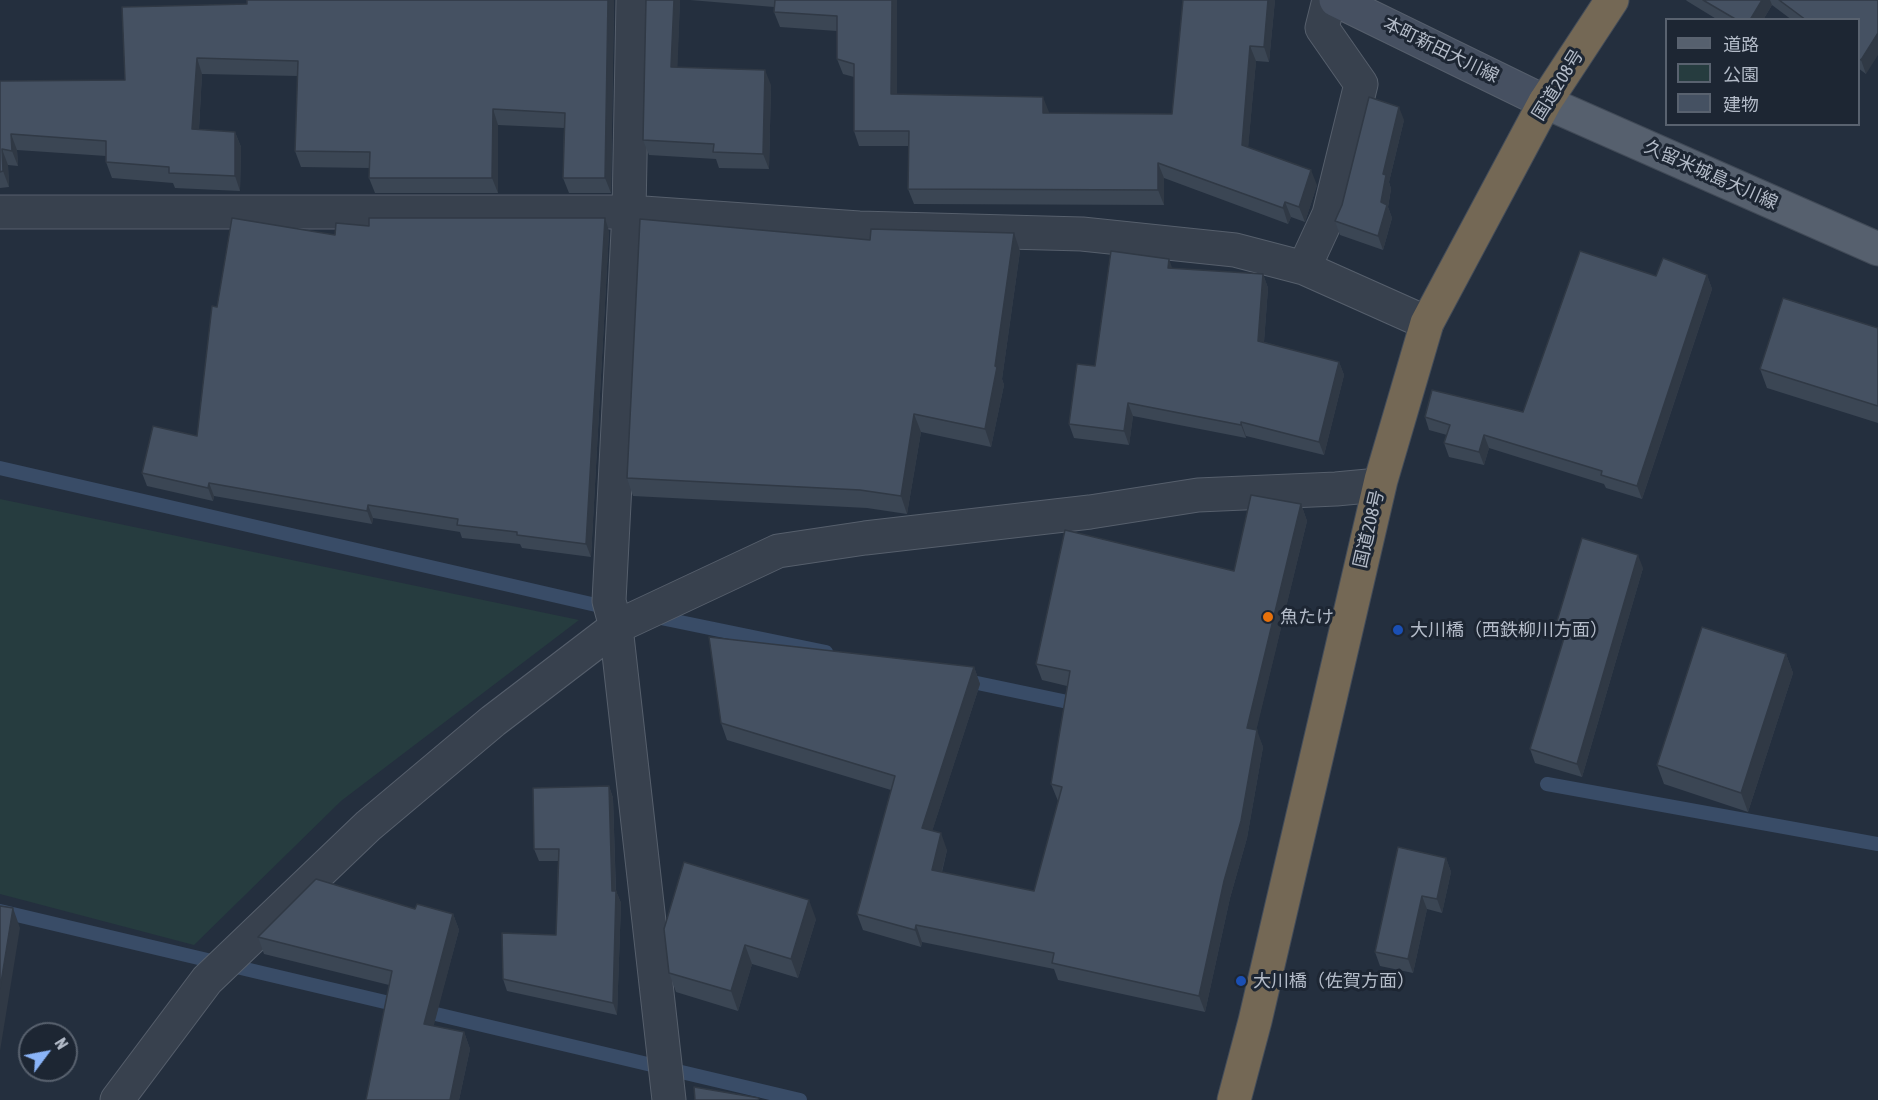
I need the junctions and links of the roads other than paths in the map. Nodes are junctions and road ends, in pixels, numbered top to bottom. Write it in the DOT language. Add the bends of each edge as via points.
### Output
graph roads {
  1 [pos="633,0"];
  2 [pos="1329,0"];
  3 [pos="1336,0"];
  4 [pos="1612,0"];
  5 [pos="1545,102"];
  6 [pos="0,212"];
  7 [pos="629,212"];
  8 [pos="1878,249"];
  9 [pos="1304,268"];
  10 [pos="1427,323"];
  11 [pos="1379,485"];
  12 [pos="616,627"];
  13 [pos="117,1100"];
  14 [pos="669,1100"];
  15 [pos="1234,1100"];
  1 -- 7 [label="street"];
  2 -- 9 [label="street" via="1322,28 1361,84 1329,214"];
  3 -- 5 [label="main road, 本町新田大川線"];
  4 -- 5 [label="highway, 国道208号"];
  5 -- 8 [label="main road, 久留米城島大川線"];
  5 -- 10 [label="highway, 国道208号"];
  6 -- 7 [label="street"];
  7 -- 9 [label="street" via="859,228 1082,234 1235,250"];
  7 -- 12 [label="street" via="609,601"];
  9 -- 10 [label="street"];
  10 -- 11 [label="highway, 国道208号"];
  11 -- 12 [label="street" via="1198,495 778,551"];
  11 -- 15 [label="highway, 国道208号"];
  12 -- 13 [label="street" via="493,721 368,826 207,980"];
  12 -- 14 [label="street"];
}
